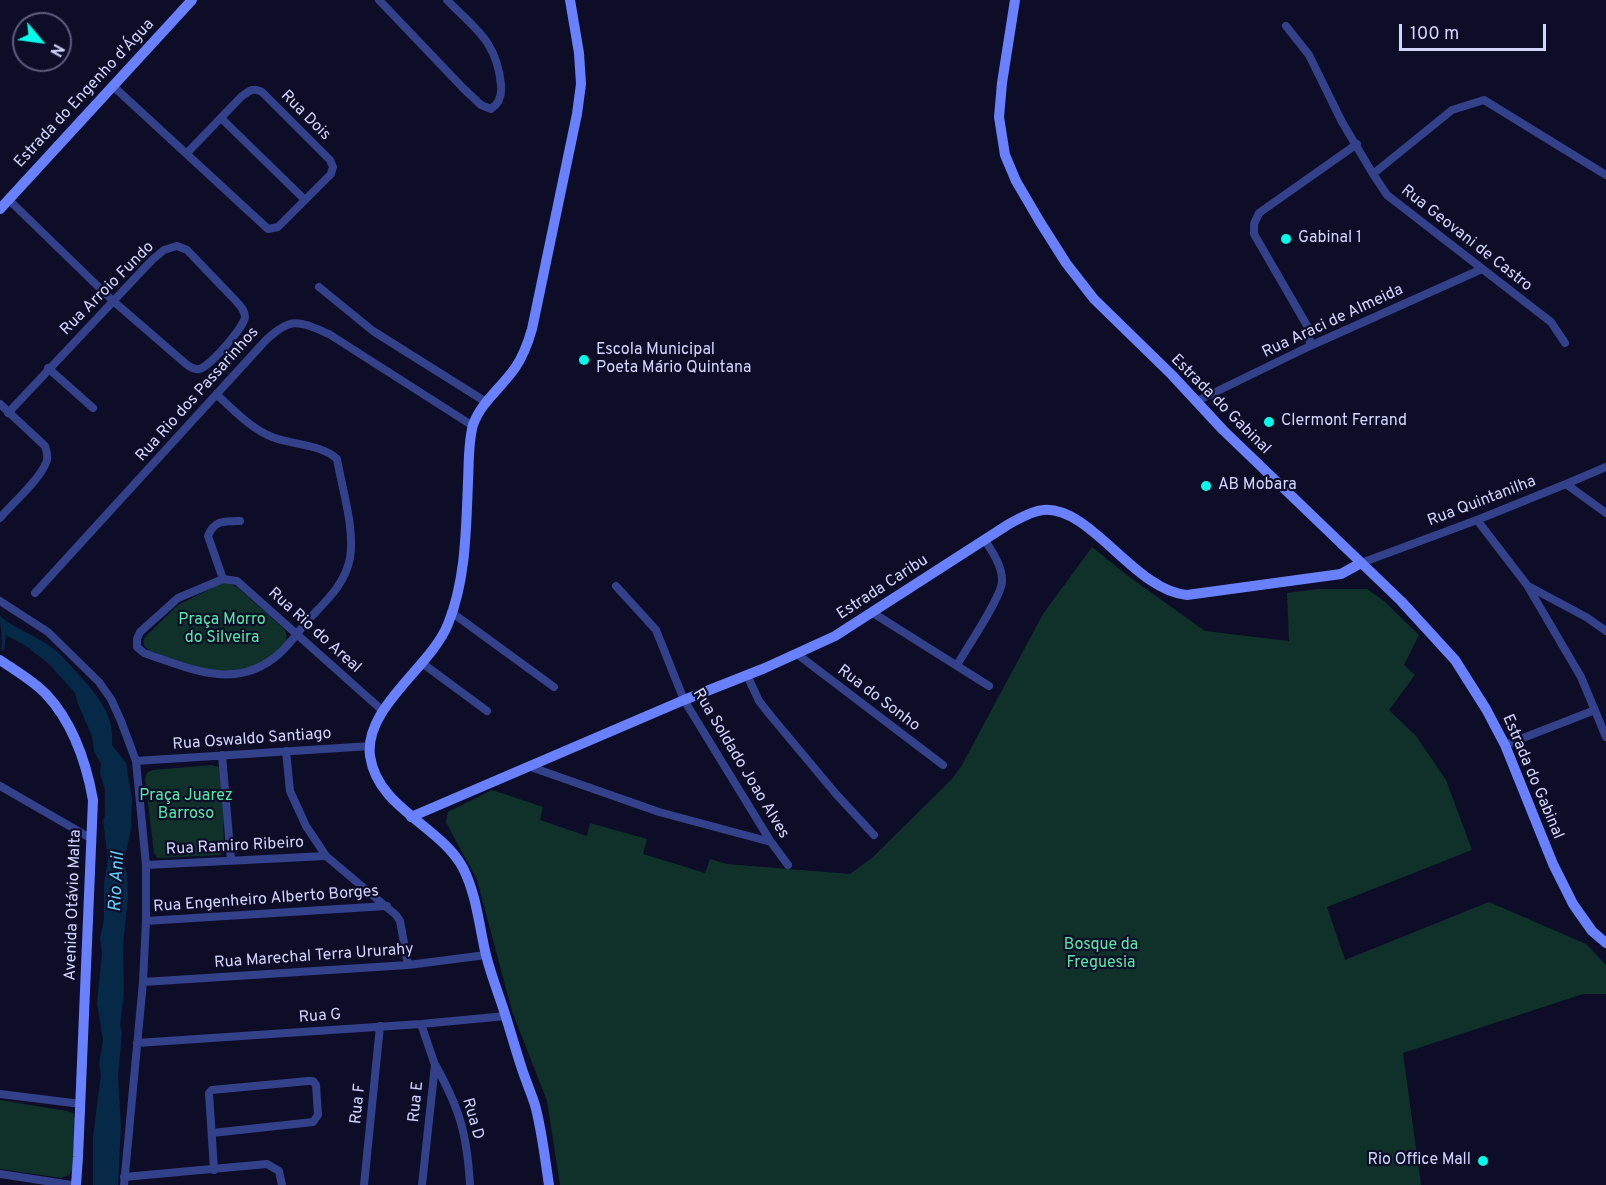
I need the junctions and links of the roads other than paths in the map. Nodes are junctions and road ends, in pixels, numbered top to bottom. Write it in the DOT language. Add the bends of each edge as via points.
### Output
graph roads {
  1 [pos="192,0"];
  2 [pos="379,0"];
  3 [pos="447,0"];
  4 [pos="570,0"];
  5 [pos="1015,0"];
  6 [pos="1286,26"];
  7 [pos="114,87"];
  8 [pos="221,118"];
  9 [pos="1356,144"];
  10 [pos="187,153"];
  11 [pos="1605,172"];
  12 [pos="1373,174"];
  13 [pos="8,199"];
  14 [pos="305,200"];
  15 [pos="0,209"];
  16 [pos="1482,269"];
  17 [pos="319,287"];
  18 [pos="112,300"];
  19 [pos="1309,329"];
  20 [pos="1328,338"];
  21 [pos="1565,343"];
  22 [pos="1310,346"];
  23 [pos="48,368"];
  24 [pos="217,395"];
  25 [pos="1197,401"];
  26 [pos="486,402"];
  27 [pos="0,405"];
  28 [pos="93,408"];
  29 [pos="8,413"];
  30 [pos="473,426"];
  31 [pos="1606,467"];
  32 [pos="1566,484"];
  33 [pos="1606,513"];
  34 [pos="0,518"];
  35 [pos="1477,520"];
  36 [pos="240,521"];
  37 [pos="984,539"];
  38 [pos="1361,563"];
  39 [pos="223,579"];
  40 [pos="1527,585"];
  41 [pos="616,586"];
  42 [pos="35,593"];
  43 [pos="0,601"];
  44 [pos="451,612"];
  45 [pos="873,613"];
  46 [pos="1606,631"];
  47 [pos="295,634"];
  48 [pos="797,654"];
  49 [pos="0,660"];
  50 [pos="422,663"];
  51 [pos="957,665"];
  52 [pos="747,675"];
  53 [pos="989,686"];
  54 [pos="554,687"];
  55 [pos="684,700"];
  56 [pos="1595,710"];
  57 [pos="383,711"];
  58 [pos="487,711"];
  59 [pos="1606,737"];
  60 [pos="1505,745"];
  61 [pos="371,746"];
  62 [pos="286,751"];
  63 [pos="222,755"];
  64 [pos="136,761"];
  65 [pos="943,765"];
  66 [pos="528,766"];
  67 [pos="0,786"];
  68 [pos="411,817"];
  69 [pos="874,835"];
  70 [pos="92,839"];
  71 [pos="771,842"];
  72 [pos="326,856"];
  73 [pos="231,860"];
  74 [pos="146,865"];
  75 [pos="788,865"];
  76 [pos="387,906"];
  77 [pos="146,921"];
  78 [pos="1606,944"];
  79 [pos="486,954"];
  80 [pos="408,965"];
  81 [pos="143,982"];
  82 [pos="506,1016"];
  83 [pos="421,1024"];
  84 [pos="380,1026"];
  85 [pos="136,1043"];
  86 [pos="435,1065"];
  87 [pos="0,1094"];
  88 [pos="81,1104"];
  89 [pos="212,1133"];
  90 [pos="214,1170"];
  91 [pos="0,1174"];
  92 [pos="124,1181"];
  93 [pos="74,1185"];
  94 [pos="282,1185"];
  95 [pos="364,1185"];
  96 [pos="422,1185"];
  97 [pos="470,1185"];
  98 [pos="549,1185"];
  1 -- 7 [label="main road, Estrada do Engenho d'Água"];
  2 -- 3 [label="street" via="463,88 491,109 498,104 501,93 496,55"];
  4 -- 26 [label="main road" via="579,53 578,114 525,351"];
  5 -- 25 [label="main road, Estrada do Gabinal" via="999,117 1005,155 1016,181 1066,263 1094,299"];
  6 -- 9 [label="street, Rua Geovani de Castro" via="1309,55"];
  7 -- 10 [label="street, Rua Dois"];
  7 -- 13 [label="main road, Estrada do Engenho d'Água"];
  8 -- 10 [label="street, Rua Dois"];
  8 -- 14 [label="street"];
  8 -- 14 [label="street, Rua Dois" via="250,90 262,92 333,167 331,174"];
  9 -- 12 [label="street, Rua Geovani de Castro"];
  9 -- 19 [label="street" via="1259,213 1254,224 1254,234"];
  10 -- 14 [label="street, Rua Dois" via="268,229 278,227"];
  11 -- 12 [label="street" via="1484,100 1452,110"];
  12 -- 16 [label="street, Rua Geovani de Castro" via="1387,195"];
  13 -- 15 [label="main road, Estrada do Engenho d'Água"];
  13 -- 18 [label="street"];
  16 -- 20 [label="street, Rua Araci de Almeida"];
  16 -- 21 [label="street, Rua Geovani de Castro" via="1551,322"];
  17 -- 26 [label="street" via="373,332"];
  18 -- 18 [label="street, Rua Arroio Fundo" via="186,364 200,369 209,364 245,318 236,301 187,250 177,246 164,250"];
  18 -- 23 [label="street, Rua Arroio Fundo"];
  19 -- 20 [label="street"];
  19 -- 22 [label="street"];
  20 -- 22 [label="street, Rua Araci de Almeida"];
  22 -- 25 [label="street, Rua Araci de Almeida"];
  23 -- 28 [label="street"];
  23 -- 29 [label="street, Rua Arroio Fundo"];
  24 -- 30 [label="street, Rua Rio dos Passarinhos" via="280,327 304,324 329,334"];
  24 -- 42 [label="street, Rua Rio dos Passarinhos"];
  24 -- 47 [label="street" via="271,437 322,450 337,459 351,537 350,558 338,588"];
  25 -- 38 [label="main road, Estrada do Gabinal"];
  26 -- 30 [label="main road"];
  27 -- 29 [label="street"];
  29 -- 34 [label="street" via="45,446 48,455 46,465"];
  30 -- 44 [label="main road" via="465,544"];
  31 -- 32 [label="street, Rua Quintanilha"];
  32 -- 33 [label="street"];
  32 -- 35 [label="street, Rua Quintanilha"];
  35 -- 38 [label="street, Rua Quintanilha"];
  35 -- 40 [label="street"];
  36 -- 39 [label="street" via="219,521 208,536"];
  37 -- 38 [label="main road, Estrada Caribu" via="1028,514 1044,509 1058,512 1089,528 1158,586 1187,595 1341,574"];
  37 -- 45 [label="main road, Estrada Caribu"];
  37 -- 51 [label="street" via="1000,569 1002,583"];
  38 -- 60 [label="main road, Estrada do Gabinal" via="1455,660"];
  39 -- 47 [label="street, Rua Rio do Areal" via="237,581"];
  39 -- 47 [label="street" via="178,598 140,632 137,646 144,653 181,666 225,676 264,665"];
  40 -- 46 [label="street"];
  40 -- 56 [label="street" via="1581,677"];
  41 -- 55 [label="street, Rua Soldado Joao Alves" via="656,630"];
  43 -- 64 [label="street" via="48,632 99,682 111,699"];
  44 -- 50 [label="main road" via="448,624"];
  44 -- 54 [label="street"];
  45 -- 48 [label="main road, Estrada Caribu"];
  45 -- 51 [label="street"];
  47 -- 57 [label="street, Rua Rio do Areal"];
  48 -- 52 [label="main road, Estrada Caribu"];
  48 -- 65 [label="street, Rua do Sonho"];
  49 -- 70 [label="main road, Avenida Otávio Malta" via="46,694 70,729 89,777"];
  50 -- 57 [label="main road"];
  50 -- 58 [label="street"];
  51 -- 53 [label="street"];
  52 -- 55 [label="main road, Estrada Caribu"];
  52 -- 69 [label="street" via="770,715"];
  55 -- 66 [label="main road, Estrada Caribu"];
  55 -- 71 [label="street, Rua Soldado Joao Alves"];
  56 -- 59 [label="street"];
  56 -- 60 [label="street"];
  57 -- 61 [label="main road" via="375,724"];
  60 -- 78 [label="main road, Estrada do Gabinal" via="1568,894 1592,931"];
  61 -- 62 [label="street, Rua Oswaldo Santiago"];
  61 -- 68 [label="main road" via="374,771"];
  62 -- 63 [label="street, Rua Oswaldo Santiago"];
  62 -- 72 [label="street" via="290,791"];
  63 -- 64 [label="street, Rua Oswaldo Santiago"];
  63 -- 73 [label="street"];
  64 -- 74 [label="street"];
  66 -- 68 [label="main road, Estrada Caribu"];
  66 -- 71 [label="street" via="659,812"];
  67 -- 70 [label="street"];
  68 -- 79 [label="main road" via="444,842 462,866 475,902"];
  70 -- 88 [label="main road, Avenida Otávio Malta"];
  71 -- 75 [label="street, Rua Soldado Joao Alves"];
  72 -- 73 [label="street, Rua Ramiro Ribeiro"];
  72 -- 76 [label="street"];
  73 -- 74 [label="street, Rua Ramiro Ribeiro"];
  74 -- 77 [label="street"];
  76 -- 77 [label="street, Rua Engenheiro Alberto Borges"];
  76 -- 80 [label="street" via="400,921"];
  77 -- 81 [label="street"];
  79 -- 80 [label="street, Rua Marechal Terra Ururahy"];
  79 -- 82 [label="main road"];
  80 -- 81 [label="street, Rua Marechal Terra Ururahy"];
  81 -- 85 [label="street"];
  82 -- 83 [label="street, Rua G"];
  82 -- 98 [label="main road" via="534,1102"];
  83 -- 84 [label="street, Rua G"];
  83 -- 86 [label="street, Rua E"];
  84 -- 85 [label="street, Rua G"];
  84 -- 95 [label="street, Rua F"];
  85 -- 92 [label="street"];
  86 -- 96 [label="street, Rua E"];
  86 -- 97 [label="street, Rua D" via="463,1126"];
  87 -- 88 [label="street"];
  88 -- 93 [label="main road, Avenida Otávio Malta"];
  89 -- 89 [label="street" via="313,1122 318,1115 316,1085 308,1081 212,1090"];
  89 -- 90 [label="street"];
  90 -- 92 [label="street"];
  90 -- 94 [label="street" via="267,1164 279,1171"];
  91 -- 93 [label="street"];
}
